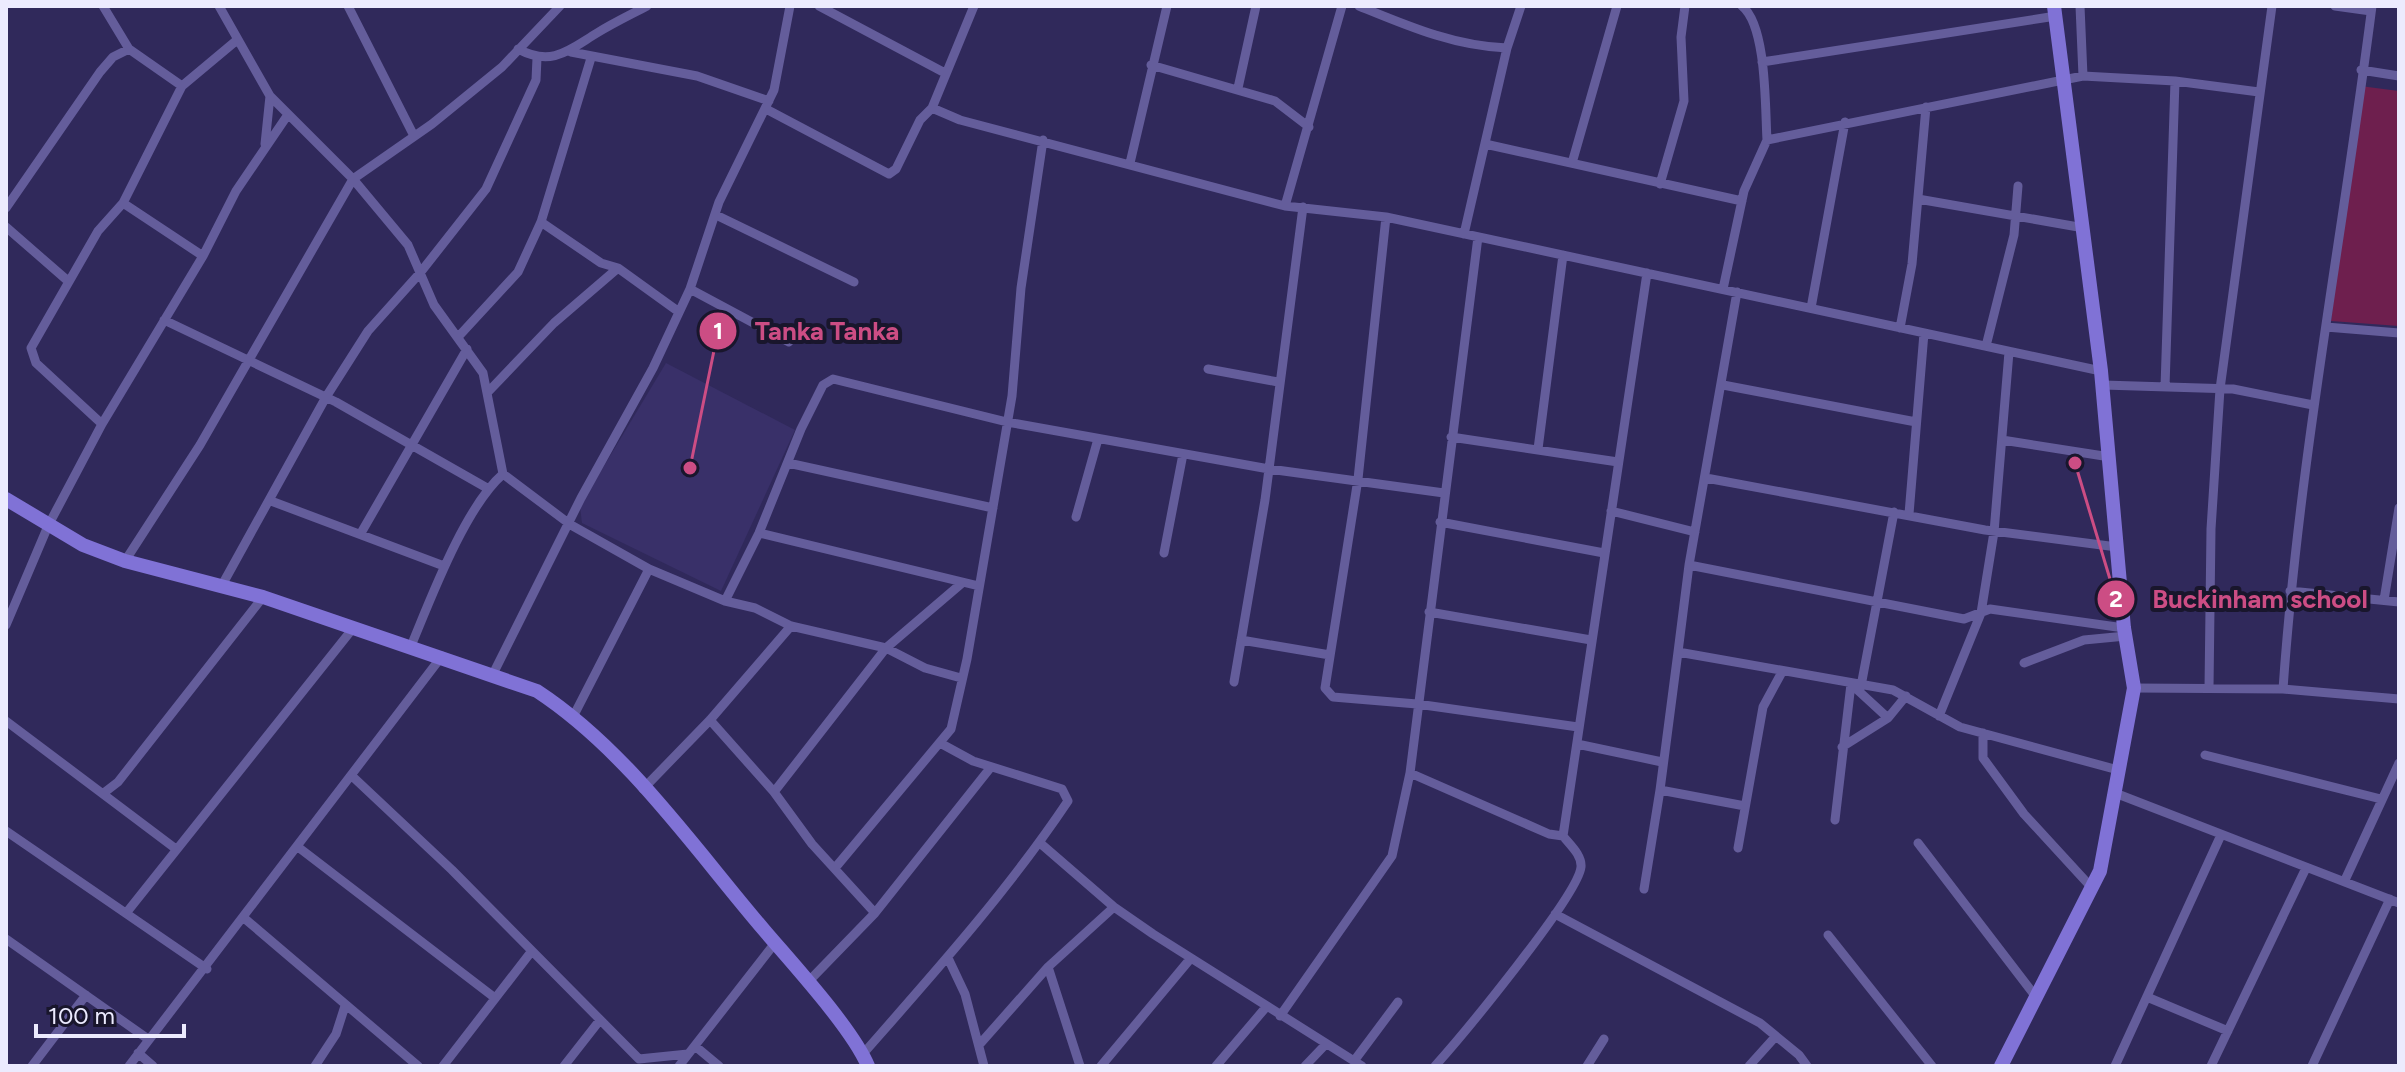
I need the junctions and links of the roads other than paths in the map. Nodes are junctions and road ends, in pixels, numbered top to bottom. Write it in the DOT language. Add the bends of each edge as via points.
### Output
graph roads {
  1 [pos="103,6"];
  2 [pos="219,6"];
  3 [pos="348,6"];
  4 [pos="560,6"];
  5 [pos="647,6"];
  6 [pos="790,6"];
  7 [pos="819,6"];
  8 [pos="974,6"];
  9 [pos="1167,6"];
  10 [pos="1256,6"];
  11 [pos="1342,6"];
  12 [pos="1359,6"];
  13 [pos="1521,6"];
  14 [pos="1617,6"];
  15 [pos="1685,6"];
  16 [pos="1742,6"];
  17 [pos="2080,6"];
  18 [pos="2272,6"];
  19 [pos="2335,6"];
  20 [pos="2372,8"];
  21 [pos="2055,11"];
  22 [pos="237,40"];
  23 [pos="1507,48"];
  24 [pos="129,49"];
  25 [pos="518,49"];
  26 [pos="571,52"];
  27 [pos="537,58"];
  28 [pos="591,58"];
  29 [pos="1762,62"];
  30 [pos="1151,65"];
  31 [pos="2361,70"];
  32 [pos="945,73"];
  33 [pos="2083,76"];
  34 [pos="2399,76"];
  35 [pos="2066,79"];
  36 [pos="2175,81"];
  37 [pos="182,86"];
  38 [pos="1238,88"];
  39 [pos="2259,92"];
  40 [pos="270,96"];
  41 [pos="768,105"];
  42 [pos="1926,107"];
  43 [pos="932,108"];
  44 [pos="287,116"];
  45 [pos="1845,122"];
  46 [pos="1309,127"];
  47 [pos="414,136"];
  48 [pos="1043,140"];
  49 [pos="1767,140"];
  50 [pos="1485,144"];
  51 [pos="265,148"];
  52 [pos="1130,163"];
  53 [pos="1572,163"];
  54 [pos="353,179"];
  55 [pos="1660,184"];
  56 [pos="2018,186"];
  57 [pos="1918,199"];
  58 [pos="1742,201"];
  59 [pos="123,203"];
  60 [pos="1285,206"];
  61 [pos="1303,207"];
  62 [pos="6,208"];
  63 [pos="716,215"];
  64 [pos="1386,217"];
  65 [pos="2015,218"];
  66 [pos="541,222"];
  67 [pos="6,227"];
  68 [pos="2084,228"];
  69 [pos="1464,234"];
  70 [pos="1478,237"];
  71 [pos="1563,255"];
  72 [pos="203,256"];
  73 [pos="618,268"];
  74 [pos="420,273"];
  75 [pos="1647,273"];
  76 [pos="68,281"];
  77 [pos="854,282"];
  78 [pos="690,289"];
  79 [pos="1723,289"];
  80 [pos="1737,292"];
  81 [pos="1811,308"];
  82 [pos="679,312"];
  83 [pos="164,320"];
  84 [pos="2326,327"];
  85 [pos="1900,328"];
  86 [pos="1924,333"];
  87 [pos="2399,333"];
  88 [pos="459,336"];
  89 [pos="789,342"];
  90 [pos="1986,346"];
  91 [pos="467,349"];
  92 [pos="2009,352"];
  93 [pos="248,358"];
  94 [pos="1208,369"];
  95 [pos="2102,378"];
  96 [pos="1278,382"];
  97 [pos="1723,385"];
  98 [pos="2165,387"];
  99 [pos="2220,389"];
  100 [pos="488,392"];
  101 [pos="326,397"];
  102 [pos="2313,405"];
  103 [pos="1007,422"];
  104 [pos="1916,422"];
  105 [pos="102,424"];
  106 [pos="1451,437"];
  107 [pos="1098,439"];
  108 [pos="2002,440"];
  109 [pos="411,447"];
  110 [pos="1538,449"];
  111 [pos="1183,454"];
  112 [pos="2110,457"];
  113 [pos="1618,462"];
  114 [pos="788,463"];
  115 [pos="1269,469"];
  116 [pos="503,474"];
  117 [pos="1706,478"];
  118 [pos="1358,479"];
  119 [pos="487,488"];
  120 [pos="1444,493"];
  121 [pos="6,499"];
  122 [pos="271,501"];
  123 [pos="993,508"];
  124 [pos="2399,508"];
  125 [pos="1611,511"];
  126 [pos="1894,512"];
  127 [pos="1909,514"];
  128 [pos="1076,517"];
  129 [pos="1440,522"];
  130 [pos="571,525"];
  131 [pos="48,526"];
  132 [pos="1695,532"];
  133 [pos="1994,532"];
  134 [pos="361,533"];
  135 [pos="759,533"];
  136 [pos="2117,547"];
  137 [pos="1164,553"];
  138 [pos="1604,553"];
  139 [pos="125,561"];
  140 [pos="1689,565"];
  141 [pos="444,566"];
  142 [pos="649,569"];
  143 [pos="962,583"];
  144 [pos="979,586"];
  145 [pos="221,587"];
  146 [pos="2290,591"];
  147 [pos="263,597"];
  148 [pos="2384,600"];
  149 [pos="725,601"];
  150 [pos="1876,602"];
  151 [pos="2399,602"];
  152 [pos="1429,612"];
  153 [pos="1981,613"];
  154 [pos="6,625"];
  155 [pos="791,626"];
  156 [pos="354,627"];
  157 [pos="2125,632"];
  158 [pos="1241,640"];
  159 [pos="1591,640"];
  160 [pos="411,646"];
  161 [pos="886,648"];
  162 [pos="1678,652"];
  163 [pos="1330,655"];
  164 [pos="442,656"];
  165 [pos="2024,663"];
  166 [pos="1782,672"];
  167 [pos="493,674"];
  168 [pos="961,678"];
  169 [pos="1234,682"];
  170 [pos="1856,685"];
  171 [pos="2134,688"];
  172 [pos="2209,688"];
  173 [pos="2283,689"];
  174 [pos="1906,696"];
  175 [pos="2399,699"];
  176 [pos="1417,704"];
  177 [pos="574,715"];
  178 [pos="1939,716"];
  179 [pos="1888,718"];
  180 [pos="710,720"];
  181 [pos="6,721"];
  182 [pos="1578,727"];
  183 [pos="1983,733"];
  184 [pos="940,743"];
  185 [pos="1577,744"];
  186 [pos="1842,747"];
  187 [pos="2205,755"];
  188 [pos="1662,762"];
  189 [pos="2399,763"];
  190 [pos="991,767"];
  191 [pos="2118,770"];
  192 [pos="1410,773"];
  193 [pos="352,776"];
  194 [pos="2388,786"];
  195 [pos="2399,787"];
  196 [pos="643,789"];
  197 [pos="1660,790"];
  198 [pos="105,792"];
  199 [pos="774,792"];
  200 [pos="2115,793"];
  201 [pos="2381,799"];
  202 [pos="1745,806"];
  203 [pos="1835,820"];
  204 [pos="6,831"];
  205 [pos="2221,835"];
  206 [pos="1563,836"];
  207 [pos="1040,843"];
  208 [pos="1918,843"];
  209 [pos="298,847"];
  210 [pos="1738,848"];
  211 [pos="176,849"];
  212 [pos="835,868"];
  213 [pos="2306,868"];
  214 [pos="2345,880"];
  215 [pos="2092,888"];
  216 [pos="1644,889"];
  217 [pos="2395,901"];
  218 [pos="1114,907"];
  219 [pos="127,912"];
  220 [pos="875,913"];
  221 [pos="1555,914"];
  222 [pos="244,918"];
  223 [pos="1828,935"];
  224 [pos="6,939"];
  225 [pos="775,943"];
  226 [pos="531,952"];
  227 [pos="948,958"];
  228 [pos="1191,958"];
  229 [pos="1048,967"];
  230 [pos="207,969"];
  231 [pos="808,982"];
  232 [pos="86,995"];
  233 [pos="2036,997"];
  234 [pos="2147,997"];
  235 [pos="495,998"];
  236 [pos="1398,1002"];
  237 [pos="345,1006"];
  238 [pos="1267,1006"];
  239 [pos="1280,1016"];
  240 [pos="600,1020"];
  241 [pos="2228,1031"];
  242 [pos="1776,1036"];
  243 [pos="148,1039"];
  244 [pos="1604,1039"];
  245 [pos="1326,1044"];
  246 [pos="979,1045"];
  247 [pos="692,1050"];
  248 [pos="138,1053"];
  249 [pos="865,1060"];
  250 [pos="643,1063"];
  251 [pos="1358,1063"];
  252 [pos="32,1066"];
  253 [pos="129,1066"];
  254 [pos="153,1066"];
  255 [pos="315,1066"];
  256 [pos="418,1066"];
  257 [pos="443,1066"];
  258 [pos="564,1066"];
  259 [pos="679,1066"];
  260 [pos="719,1066"];
  261 [pos="984,1066"];
  262 [pos="1080,1066"];
  263 [pos="1101,1066"];
  264 [pos="1216,1066"];
  265 [pos="1305,1066"];
  266 [pos="1435,1066"];
  267 [pos="1587,1066"];
  268 [pos="1749,1066"];
  269 [pos="1807,1066"];
  270 [pos="1932,1066"];
  271 [pos="2001,1066"];
  272 [pos="2115,1066"];
  273 [pos="2211,1066"];
  274 [pos="2312,1066"];
  1 -- 24 [label="street"];
  2 -- 22 [label="street"];
  3 -- 47 [label="street"];
  4 -- 25 [label="street"];
  5 -- 26 [label="street"];
  6 -- 41 [label="street"];
  7 -- 32 [label="street"];
  8 -- 32 [label="street"];
  9 -- 30 [label="street"];
  10 -- 38 [label="street"];
  11 -- 46 [label="street"];
  12 -- 23 [label="street" via="1472,47"];
  13 -- 23 [label="street"];
  14 -- 53 [label="street"];
  15 -- 55 [label="street" via="1684,101"];
  16 -- 29 [label="street" via="1750,12"];
  17 -- 33 [label="street"];
  18 -- 39 [label="street"];
  19 -- 20 [label="street"];
  20 -- 31 [label="street"];
  21 -- 29 [label="street"];
  21 -- 35 [label="street"];
  22 -- 37 [label="street"];
  22 -- 40 [label="street"];
  23 -- 50 [label="street"];
  24 -- 37 [label="street"];
  24 -- 62 [label="street" via="100,72"];
  25 -- 27 [label="street"];
  25 -- 47 [label="street"];
  26 -- 27 [label="street"];
  26 -- 28 [label="street"];
  27 -- 74 [label="street" via="536,80 486,189"];
  28 -- 41 [label="street" via="697,76"];
  28 -- 66 [label="street"];
  29 -- 49 [label="street"];
  30 -- 38 [label="street"];
  30 -- 52 [label="street"];
  31 -- 34 [label="street"];
  31 -- 84 [label="street"];
  32 -- 43 [label="street"];
  33 -- 35 [label="street"];
  33 -- 36 [label="street"];
  35 -- 42 [label="street"];
  35 -- 68 [label="street"];
  36 -- 39 [label="street"];
  36 -- 98 [label="street"];
  37 -- 59 [label="street"];
  38 -- 46 [label="street" via="1275,101"];
  39 -- 99 [label="street"];
  40 -- 44 [label="street"];
  40 -- 51 [label="street"];
  41 -- 43 [label="street" via="889,174"];
  41 -- 63 [label="street"];
  42 -- 45 [label="street"];
  42 -- 57 [label="street"];
  43 -- 48 [label="street"];
  44 -- 51 [label="street"];
  44 -- 54 [label="street"];
  45 -- 49 [label="street"];
  45 -- 81 [label="street"];
  46 -- 60 [label="street"];
  47 -- 54 [label="street"];
  48 -- 52 [label="street"];
  48 -- 103 [label="street"];
  49 -- 58 [label="street"];
  50 -- 53 [label="street"];
  50 -- 69 [label="street"];
  51 -- 72 [label="street"];
  52 -- 60 [label="street"];
  53 -- 55 [label="street"];
  54 -- 74 [label="street" via="408,245"];
  54 -- 93 [label="street"];
  55 -- 58 [label="street"];
  56 -- 65 [label="street"];
  57 -- 65 [label="street"];
  57 -- 85 [label="street"];
  58 -- 79 [label="street"];
  59 -- 72 [label="street"];
  59 -- 76 [label="street" via="98,231"];
  60 -- 61 [label="street"];
  61 -- 64 [label="street"];
  61 -- 96 [label="street"];
  63 -- 77 [label="street"];
  63 -- 78 [label="street"];
  64 -- 69 [label="street"];
  64 -- 118 [label="street"];
  65 -- 68 [label="street"];
  65 -- 90 [label="street"];
  66 -- 73 [label="street" via="601,263"];
  66 -- 88 [label="street" via="518,272"];
  67 -- 76 [label="street"];
  68 -- 95 [label="street"];
  69 -- 70 [label="street"];
  70 -- 71 [label="street"];
  70 -- 106 [label="street"];
  71 -- 75 [label="street"];
  71 -- 110 [label="street"];
  72 -- 83 [label="street"];
  73 -- 82 [label="street"];
  73 -- 100 [label="street" via="554,323"];
  74 -- 88 [label="street" via="434,305"];
  74 -- 101 [label="street" via="368,331"];
  75 -- 79 [label="street"];
  75 -- 113 [label="street"];
  76 -- 105 [label="street" via="31,348 32,357"];
  78 -- 82 [label="street"];
  78 -- 89 [label="street"];
  79 -- 80 [label="street"];
  80 -- 81 [label="street"];
  80 -- 97 [label="street"];
  81 -- 85 [label="street"];
  82 -- 130 [label="street"];
  83 -- 93 [label="street"];
  83 -- 105 [label="street"];
  84 -- 87 [label="street"];
  84 -- 102 [label="street"];
  85 -- 86 [label="street"];
  86 -- 90 [label="street"];
  86 -- 104 [label="street"];
  88 -- 91 [label="street"];
  90 -- 92 [label="street"];
  91 -- 100 [label="street"];
  91 -- 109 [label="street"];
  92 -- 95 [label="street"];
  92 -- 108 [label="street"];
  93 -- 101 [label="street"];
  93 -- 139 [label="street" via="200,445"];
  94 -- 96 [label="street"];
  95 -- 98 [label="street"];
  95 -- 112 [label="street"];
  96 -- 115 [label="street"];
  97 -- 104 [label="street"];
  97 -- 117 [label="street"];
  98 -- 99 [label="street"];
  99 -- 102 [label="street"];
  99 -- 172 [label="street"];
  100 -- 116 [label="street"];
  101 -- 109 [label="street"];
  101 -- 122 [label="street"];
  102 -- 146 [label="street"];
  103 -- 107 [label="street"];
  103 -- 114 [label="street" via="827,380"];
  103 -- 123 [label="street"];
  104 -- 127 [label="street"];
  105 -- 131 [label="street"];
  106 -- 110 [label="street"];
  106 -- 120 [label="street"];
  107 -- 111 [label="street"];
  107 -- 128 [label="street"];
  108 -- 112 [label="street"];
  108 -- 133 [label="street"];
  109 -- 119 [label="street"];
  109 -- 134 [label="street"];
  110 -- 113 [label="street"];
  111 -- 115 [label="street"];
  111 -- 137 [label="street"];
  112 -- 136 [label="street"];
  113 -- 125 [label="street"];
  114 -- 123 [label="street"];
  114 -- 135 [label="street"];
  115 -- 118 [label="street"];
  115 -- 158 [label="street"];
  116 -- 119 [label="street"];
  116 -- 130 [label="street"];
  117 -- 126 [label="street"];
  117 -- 132 [label="street"];
  118 -- 120 [label="street"];
  118 -- 163 [label="street"];
  119 -- 141 [label="street"];
  120 -- 129 [label="street"];
  121 -- 131 [label="street"];
  122 -- 134 [label="street"];
  122 -- 145 [label="street"];
  123 -- 144 [label="street"];
  124 -- 148 [label="street"];
  125 -- 132 [label="street"];
  125 -- 138 [label="street"];
  126 -- 127 [label="street"];
  126 -- 150 [label="street"];
  127 -- 133 [label="street"];
  129 -- 138 [label="street"];
  129 -- 152 [label="street"];
  130 -- 142 [label="street"];
  130 -- 167 [label="street"];
  131 -- 139 [label="street"];
  131 -- 154 [label="street"];
  132 -- 140 [label="street"];
  133 -- 136 [label="street"];
  133 -- 153 [label="street"];
  134 -- 141 [label="street"];
  135 -- 143 [label="street"];
  135 -- 149 [label="street"];
  136 -- 157 [label="street"];
  138 -- 159 [label="street"];
  139 -- 145 [label="street"];
  140 -- 150 [label="street"];
  140 -- 162 [label="street"];
  141 -- 160 [label="street"];
  142 -- 149 [label="street"];
  142 -- 177 [label="street"];
  143 -- 144 [label="street"];
  143 -- 161 [label="street"];
  144 -- 168 [label="street"];
  145 -- 147 [label="street"];
  146 -- 148 [label="street"];
  146 -- 173 [label="street"];
  147 -- 156 [label="street"];
  147 -- 198 [label="street"];
  148 -- 151 [label="street"];
  149 -- 155 [label="street" via="755,608"];
  150 -- 153 [label="street" via="1964,619"];
  150 -- 170 [label="street"];
  152 -- 159 [label="street"];
  152 -- 176 [label="street"];
  153 -- 157 [label="street" via="1990,609"];
  153 -- 178 [label="street"];
  155 -- 161 [label="street"];
  155 -- 180 [label="street"];
  156 -- 160 [label="street"];
  156 -- 211 [label="street"];
  157 -- 165 [label="street" via="2084,640"];
  157 -- 171 [label="street"];
  158 -- 163 [label="street"];
  158 -- 169 [label="street"];
  159 -- 182 [label="street"];
  160 -- 164 [label="street"];
  161 -- 168 [label="street" via="925,668"];
  161 -- 199 [label="street"];
  162 -- 166 [label="street"];
  162 -- 188 [label="street"];
  163 -- 176 [label="street" via="1325,688 1329,695"];
  164 -- 167 [label="street"];
  164 -- 193 [label="street"];
  166 -- 170 [label="street"];
  166 -- 202 [label="street" via="1763,707"];
  167 -- 177 [label="street" via="537,691"];
  168 -- 184 [label="street" via="951,729"];
  170 -- 174 [label="street"];
  170 -- 179 [label="street"];
  170 -- 186 [label="street"];
  171 -- 172 [label="street"];
  171 -- 191 [label="street"];
  172 -- 173 [label="street"];
  173 -- 175 [label="street"];
  174 -- 178 [label="street"];
  174 -- 179 [label="street"];
  176 -- 182 [label="street"];
  176 -- 192 [label="street"];
  177 -- 196 [label="street"];
  178 -- 183 [label="street"];
  179 -- 186 [label="street"];
  180 -- 196 [label="street"];
  180 -- 199 [label="street"];
  181 -- 198 [label="street"];
  182 -- 185 [label="street"];
  183 -- 191 [label="street"];
  183 -- 215 [label="street" via="1983,758 2024,814"];
  184 -- 190 [label="street"];
  184 -- 212 [label="street"];
  185 -- 188 [label="street"];
  185 -- 206 [label="street"];
  186 -- 203 [label="street"];
  187 -- 201 [label="street"];
  188 -- 197 [label="street"];
  189 -- 194 [label="street"];
  190 -- 207 [label="street" via="1062,789 1068,801"];
  190 -- 220 [label="street"];
  191 -- 200 [label="street"];
  192 -- 206 [label="street"];
  192 -- 239 [label="street" via="1392,856"];
  193 -- 209 [label="street"];
  193 -- 226 [label="street"];
  194 -- 195 [label="street"];
  194 -- 201 [label="street"];
  196 -- 225 [label="street"];
  197 -- 202 [label="street"];
  197 -- 216 [label="street"];
  198 -- 211 [label="street"];
  199 -- 212 [label="street"];
  200 -- 205 [label="street"];
  200 -- 215 [label="street" via="2108,841"];
  201 -- 214 [label="street"];
  202 -- 210 [label="street"];
  204 -- 219 [label="street"];
  205 -- 213 [label="street"];
  205 -- 234 [label="street"];
  206 -- 221 [label="street" via="1580,859 1581,870"];
  207 -- 218 [label="street"];
  207 -- 227 [label="street"];
  208 -- 233 [label="street"];
  209 -- 222 [label="street"];
  209 -- 235 [label="street"];
  211 -- 219 [label="street"];
  212 -- 220 [label="street"];
  213 -- 214 [label="street"];
  213 -- 241 [label="street"];
  214 -- 217 [label="street"];
  215 -- 233 [label="street"];
  217 -- 274 [label="street"];
  218 -- 228 [label="street"];
  218 -- 229 [label="street"];
  219 -- 230 [label="street"];
  220 -- 231 [label="street"];
  221 -- 242 [label="street"];
  221 -- 266 [label="street"];
  222 -- 230 [label="street"];
  222 -- 237 [label="street"];
  223 -- 270 [label="street"];
  224 -- 232 [label="street"];
  225 -- 231 [label="street"];
  225 -- 247 [label="street"];
  226 -- 235 [label="street"];
  226 -- 240 [label="street"];
  227 -- 246 [label="street"];
  227 -- 249 [label="street"];
  228 -- 238 [label="street"];
  228 -- 263 [label="street"];
  229 -- 246 [label="street"];
  229 -- 262 [label="street"];
  230 -- 243 [label="street"];
  231 -- 249 [label="street"];
  232 -- 243 [label="street"];
  232 -- 252 [label="street"];
  233 -- 271 [label="street"];
  234 -- 241 [label="street"];
  234 -- 272 [label="street"];
  235 -- 257 [label="street"];
  236 -- 251 [label="street"];
  237 -- 255 [label="street" via="336,1034"];
  237 -- 256 [label="street"];
  238 -- 239 [label="street"];
  238 -- 264 [label="street"];
  239 -- 245 [label="street"];
  240 -- 250 [label="street"];
  240 -- 258 [label="street"];
  241 -- 273 [label="street"];
  242 -- 268 [label="street"];
  242 -- 269 [label="street"];
  243 -- 248 [label="street"];
  244 -- 267 [label="street"];
  245 -- 251 [label="street"];
  245 -- 265 [label="street"];
  246 -- 261 [label="street"];
  247 -- 250 [label="street"];
  247 -- 259 [label="street"];
  247 -- 260 [label="street"];
  248 -- 253 [label="street"];
  248 -- 254 [label="street"];
}
